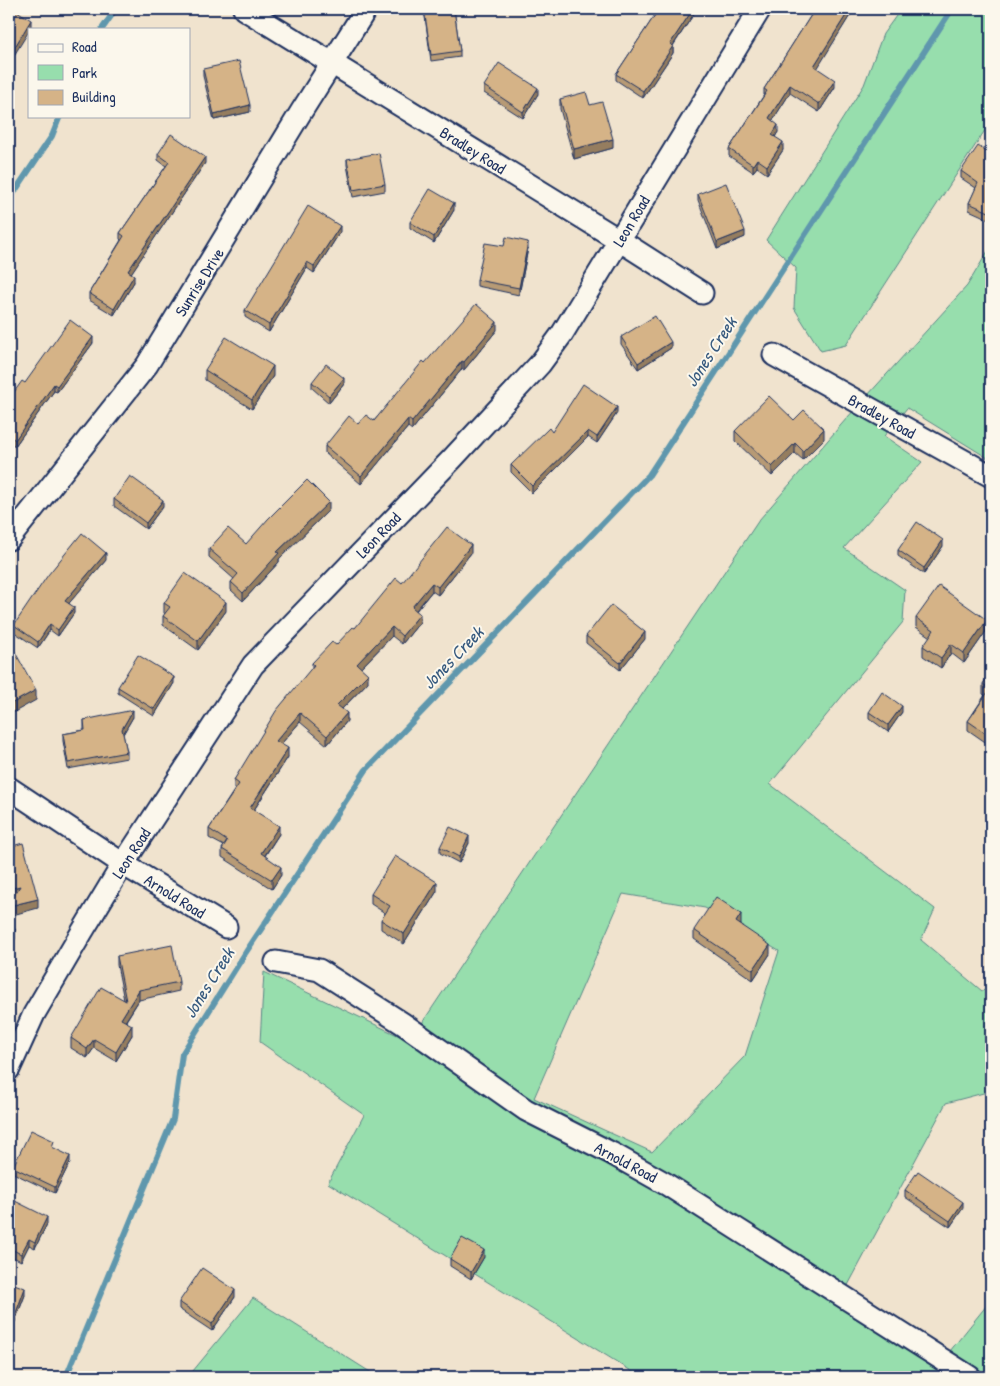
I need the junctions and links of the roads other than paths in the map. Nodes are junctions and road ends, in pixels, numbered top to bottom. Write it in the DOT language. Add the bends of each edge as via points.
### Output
graph roads {
  1 [pos="244,9"];
  2 [pos="366,9"];
  3 [pos="760,9"];
  4 [pos="332,64"];
  5 [pos="619,240"];
  6 [pos="702,293"];
  7 [pos="774,355"];
  8 [pos="991,476"];
  9 [pos="9,539"];
  10 [pos="9,788"];
  11 [pos="123,864"];
  12 [pos="226,928"];
  13 [pos="276,962"];
  14 [pos="9,1069"];
  15 [pos="970,1377"];
  1 -- 4 [label="street, Bradley Road"];
  2 -- 4 [label="street, Sunrise Drive"];
  3 -- 5 [label="street, Leon Road"];
  4 -- 5 [label="street, Bradley Road"];
  4 -- 9 [label="street, Sunrise Drive" via="147,365"];
  5 -- 6 [label="street, Bradley Road"];
  5 -- 11 [label="street, Leon Road" via="540,364 253,665"];
  7 -- 8 [label="street, Bradley Road"];
  10 -- 11 [label="street, Arnold Road"];
  11 -- 12 [label="street, Arnold Road"];
  11 -- 14 [label="street, Leon Road" via="34,1014"];
  13 -- 15 [label="street, Arnold Road" via="319,970 402,1023 526,1110 666,1184"];
}
